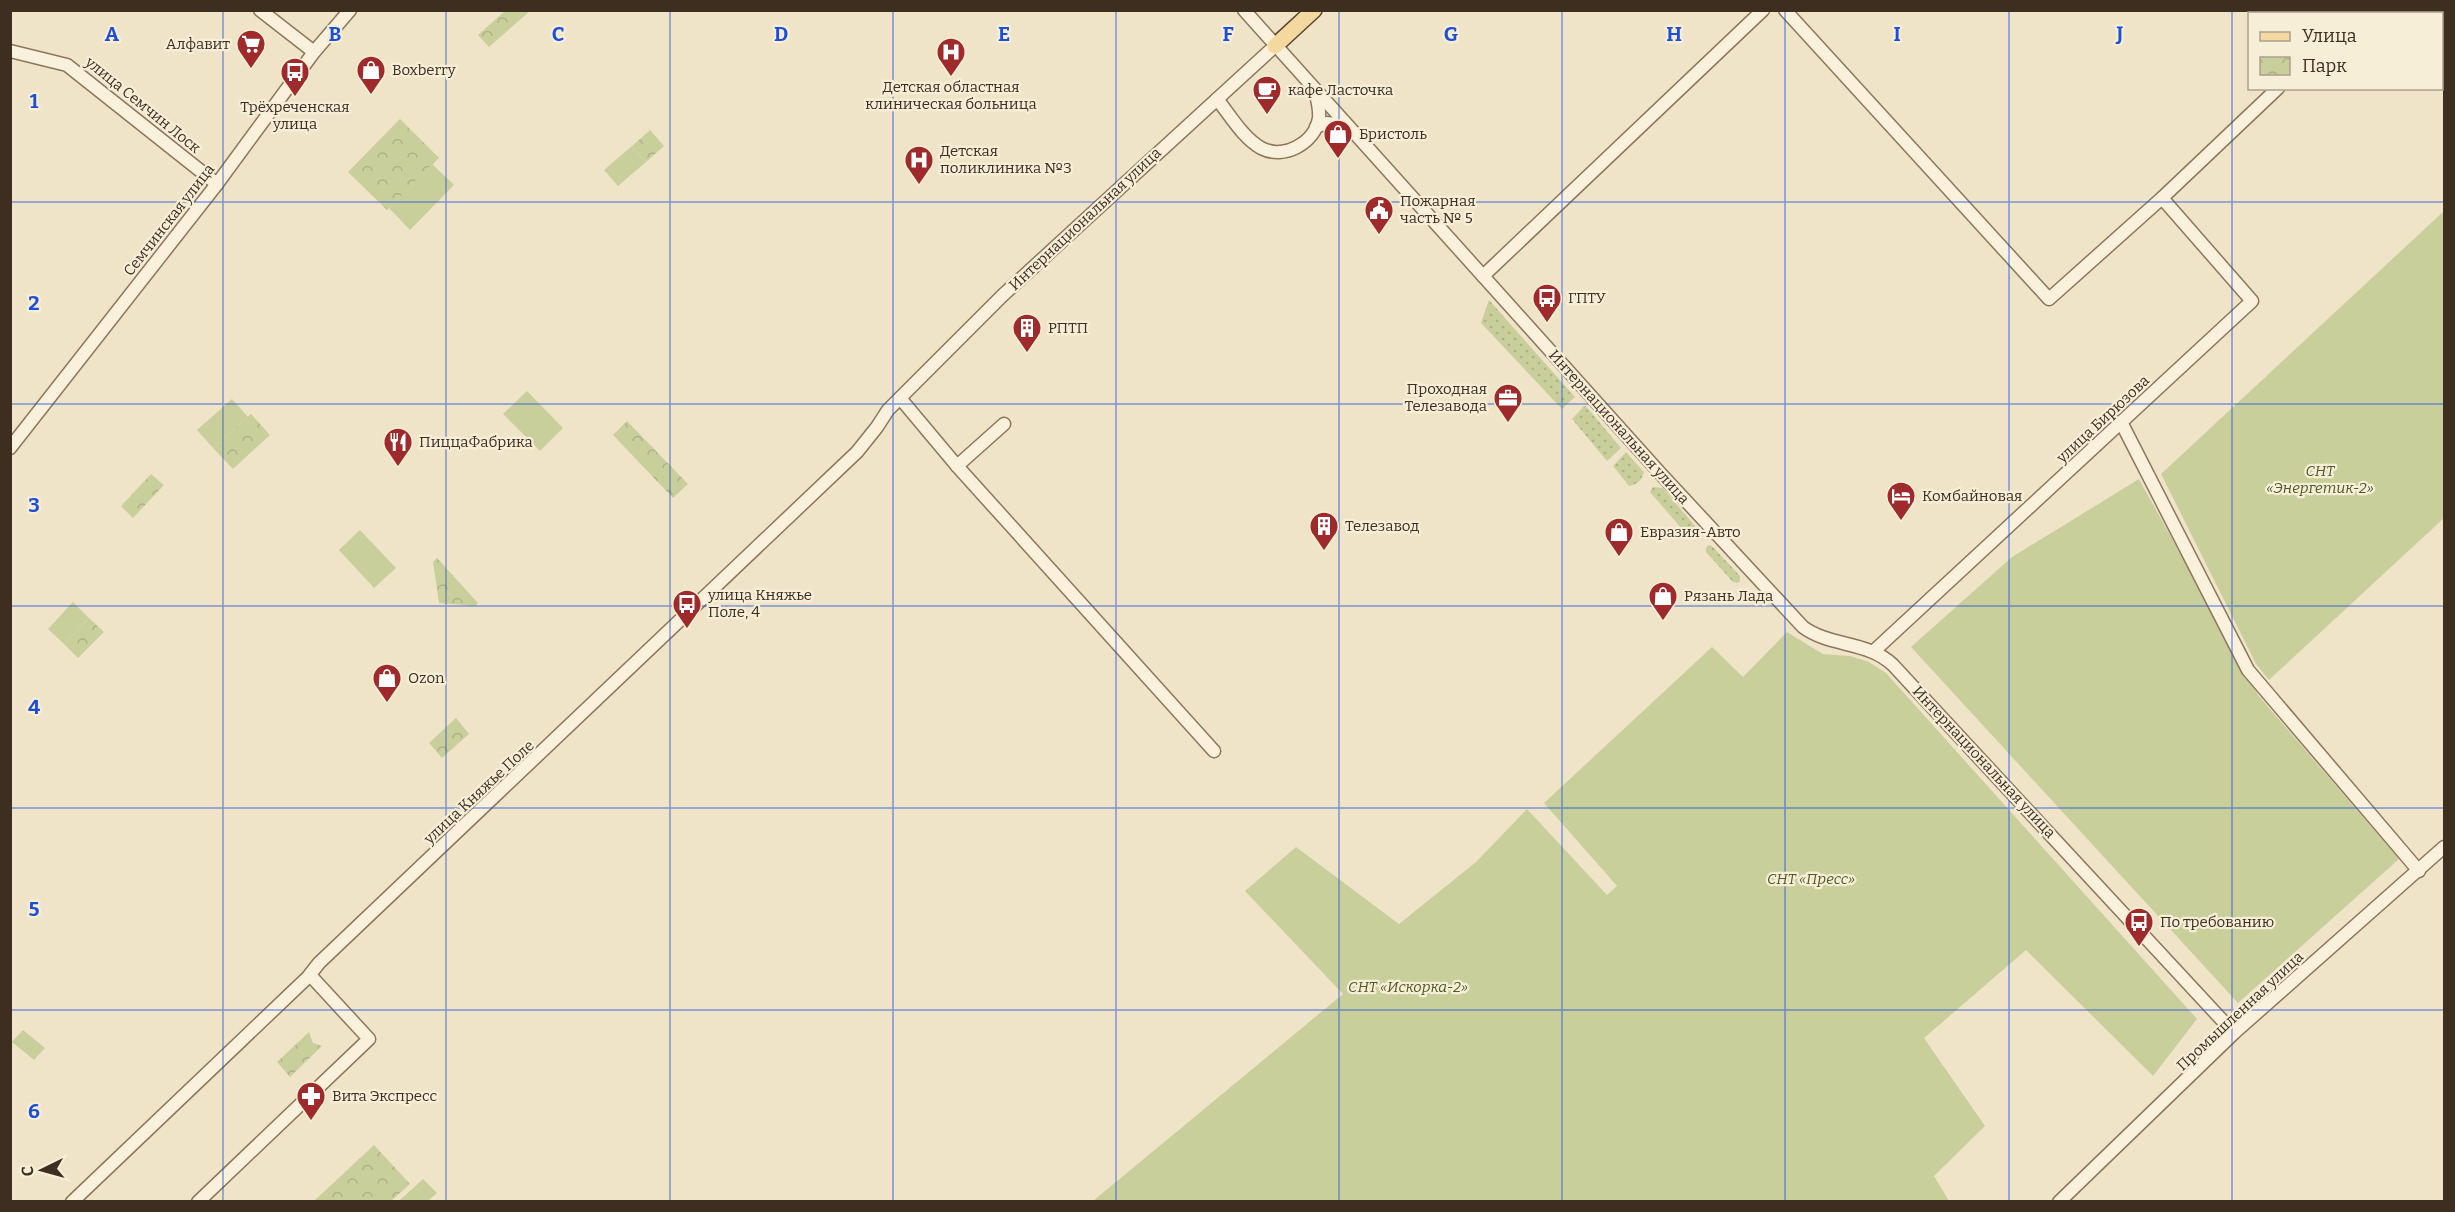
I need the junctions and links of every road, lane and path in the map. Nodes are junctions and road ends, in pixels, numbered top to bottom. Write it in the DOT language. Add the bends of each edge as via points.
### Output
graph roads {
  1 [pos="260,10"];
  2 [pos="350,10"];
  3 [pos="1244,10"];
  4 [pos="1314,10"];
  5 [pos="1763,10"];
  6 [pos="1785,10"];
  7 [pos="1275,46"];
  8 [pos="10,51"];
  9 [pos="314,52"];
  10 [pos="1314,89"];
  11 [pos="2276,90"];
  12 [pos="1217,99"];
  13 [pos="1347,125"];
  14 [pos="1316,127"];
  15 [pos="216,184"];
  16 [pos="2162,198"];
  17 [pos="1483,276"];
  18 [pos="900,398"];
  19 [pos="2121,422"];
  20 [pos="1004,424"];
  21 [pos="10,448"];
  22 [pos="957,466"];
  23 [pos="1874,651"];
  24 [pos="1214,751"];
  25 [pos="2445,847"];
  26 [pos="2419,871"];
  27 [pos="309,975"];
  28 [pos="2234,1033"];
  29 [pos="72,1201"];
  30 [pos="198,1202"];
  31 [pos="2059,1202"];
  1 -- 9 [label="street"];
  2 -- 9 [label="street, Семчинская улица"];
  3 -- 7 [label="street"];
  4 -- 7 [label="main road, Интернациональная улица"];
  5 -- 17 [label="street"];
  6 -- 16 [label="street" via="2049,299"];
  7 -- 10 [label="street, Интернациональная улица"];
  7 -- 12 [label="street, Интернациональная улица"];
  8 -- 15 [label="street, улица Семчин Лоск" via="67,65"];
  9 -- 15 [label="street, Семчинская улица"];
  10 -- 13 [label="street, Интернациональная улица"];
  10 -- 14 [label="street" via="1319,108"];
  11 -- 16 [label="street"];
  12 -- 14 [label="street" via="1246,134 1269,151 1296,148 1306,142"];
  12 -- 18 [label="street, Интернациональная улица" via="1003,295"];
  13 -- 14 [label="street" via="1326,123"];
  13 -- 17 [label="street, Интернациональная улица"];
  15 -- 21 [label="street, Семчинская улица"];
  16 -- 19 [label="street, улица Бирюзова" via="2252,301"];
  17 -- 23 [label="street, Интернациональная улица" via="1803,627 1822,638"];
  18 -- 22 [label="street"];
  18 -- 27 [label="street, улица Княжье Поле" via="857,452"];
  19 -- 23 [label="street, улица Бирюзова"];
  19 -- 26 [label="street" via="2248,670"];
  20 -- 22 [label="street"];
  22 -- 24 [label="street"];
  23 -- 28 [label="street, Интернациональная улица" via="1893,664"];
  25 -- 26 [label="street, Промышленная улица"];
  26 -- 28 [label="street, Промышленная улица"];
  27 -- 29 [label="street, улица Княжье Поле"];
  27 -- 30 [label="street" via="369,1039"];
  28 -- 31 [label="street, Промышленная улица"];
}
